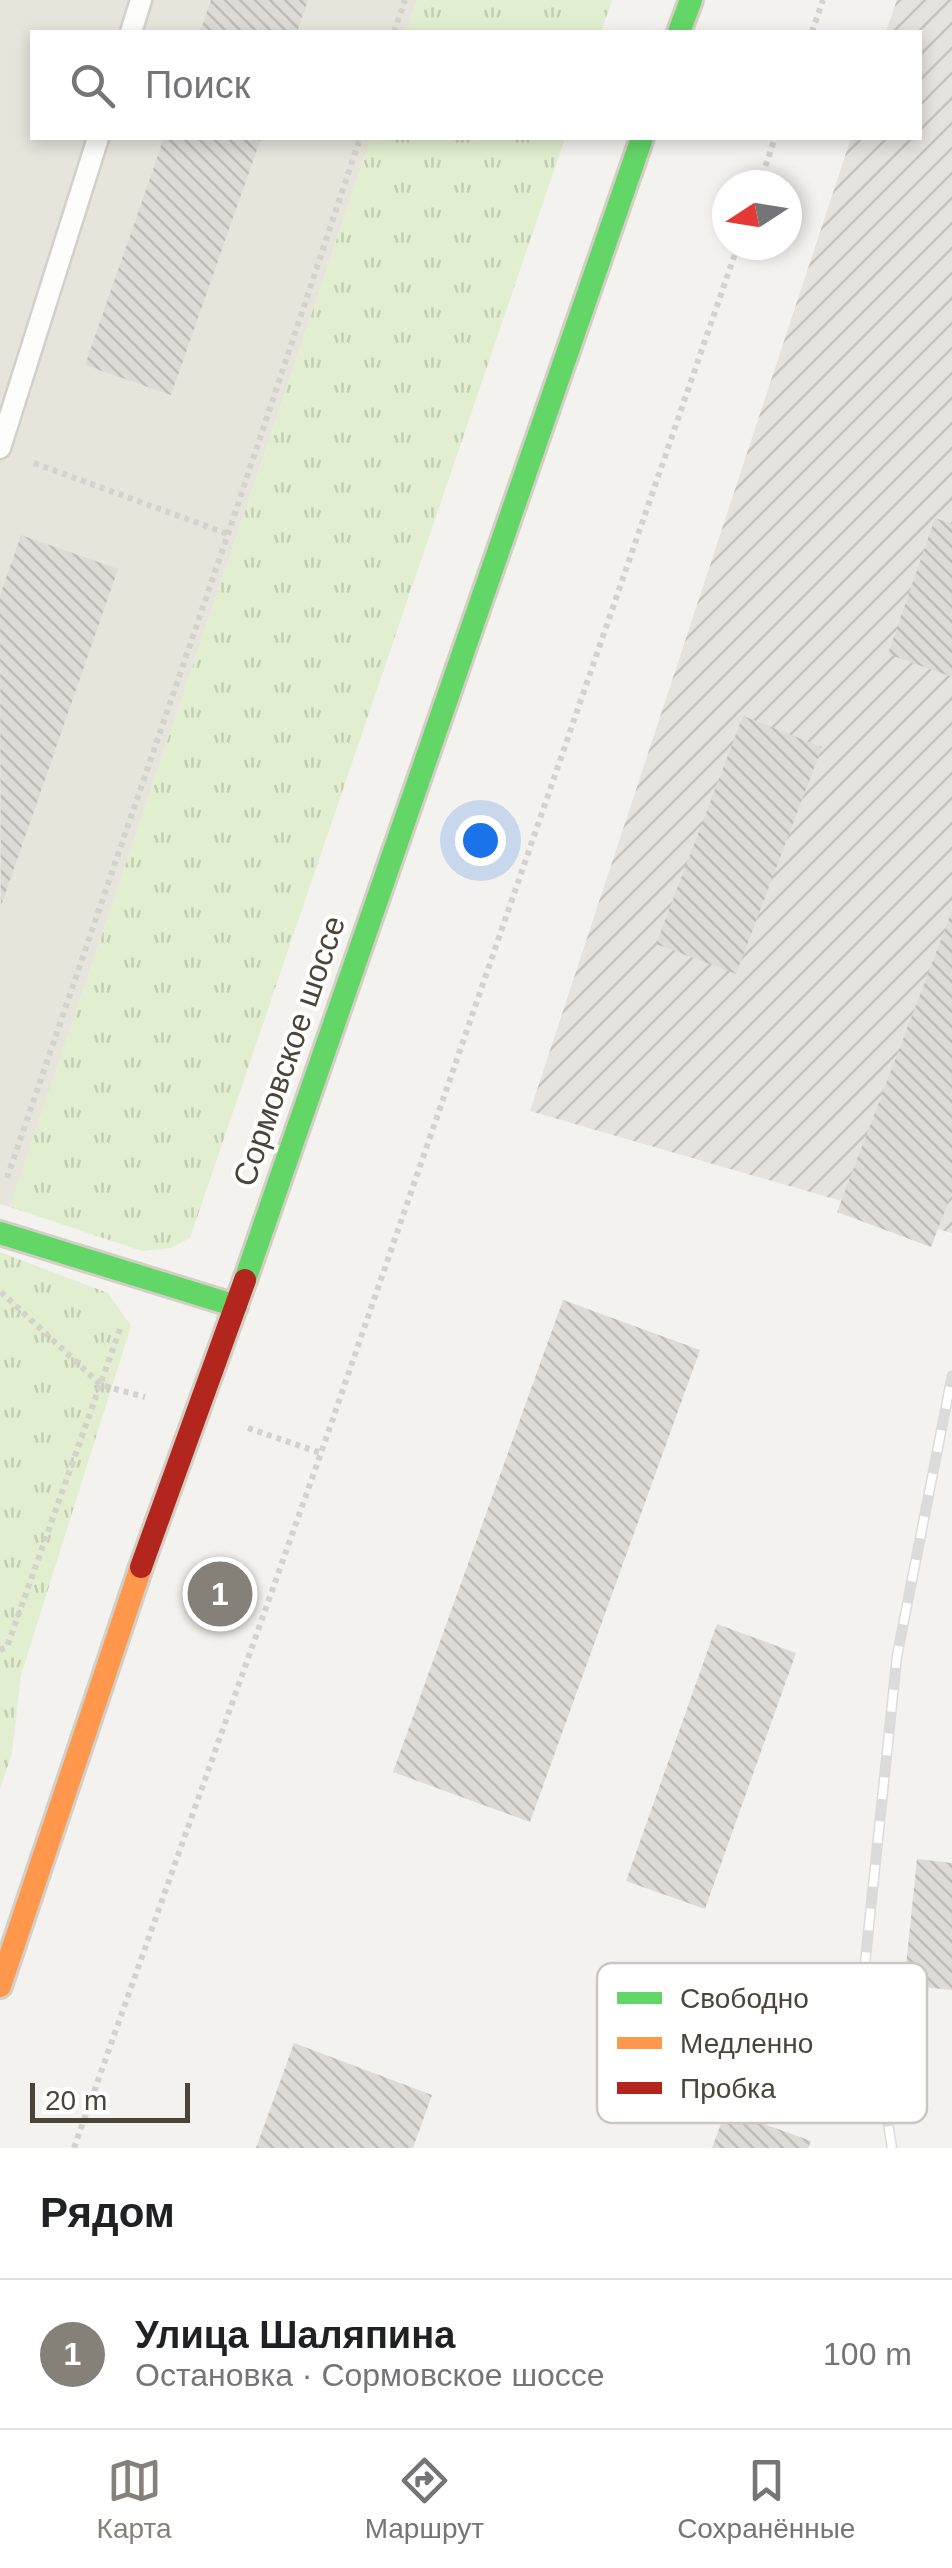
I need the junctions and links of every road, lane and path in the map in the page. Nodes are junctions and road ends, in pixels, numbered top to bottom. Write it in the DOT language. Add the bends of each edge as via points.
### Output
graph roads {
  1 [pos="142,0"];
  2 [pos="405,0"];
  3 [pos="690,0"];
  4 [pos="823,0"];
  5 [pos="132,30"];
  6 [pos="395,30"];
  7 [pos="680,30"];
  8 [pos="813,30"];
  9 [pos="97,140"];
  10 [pos="359,140"];
  11 [pos="641,140"];
  12 [pos="775,140"];
  13 [pos="764,170"];
  14 [pos="733,260"];
  15 [pos="9,453"];
  16 [pos="228,534"];
  17 [pos="6,1180"];
  18 [pos="0,1233"];
  19 [pos="138,1276"];
  20 [pos="236,1306"];
  21 [pos="0,1650"];
  22 [pos="0,1986"];
  23 [pos="74,2148"];
  1 -- 5 [label="lane"];
  2 -- 6 [label="path"];
  3 -- 7 [label="main road"];
  4 -- 8 [label="path"];
  9 -- 15 [label="lane"];
  10 -- 16 [label="path"];
  11 -- 20 [label="main road, Сормовское шоссе"];
  12 -- 13 [label="path"];
  14 -- 23 [label="path"];
  15 -- 16 [label="path"];
  16 -- 17 [label="path"];
  18 -- 19 [label="main road"];
  19 -- 20 [label="main road"];
  19 -- 21 [label="path" via="7,1647"];
  20 -- 22 [label="main road, Сормовское шоссе"];
}
